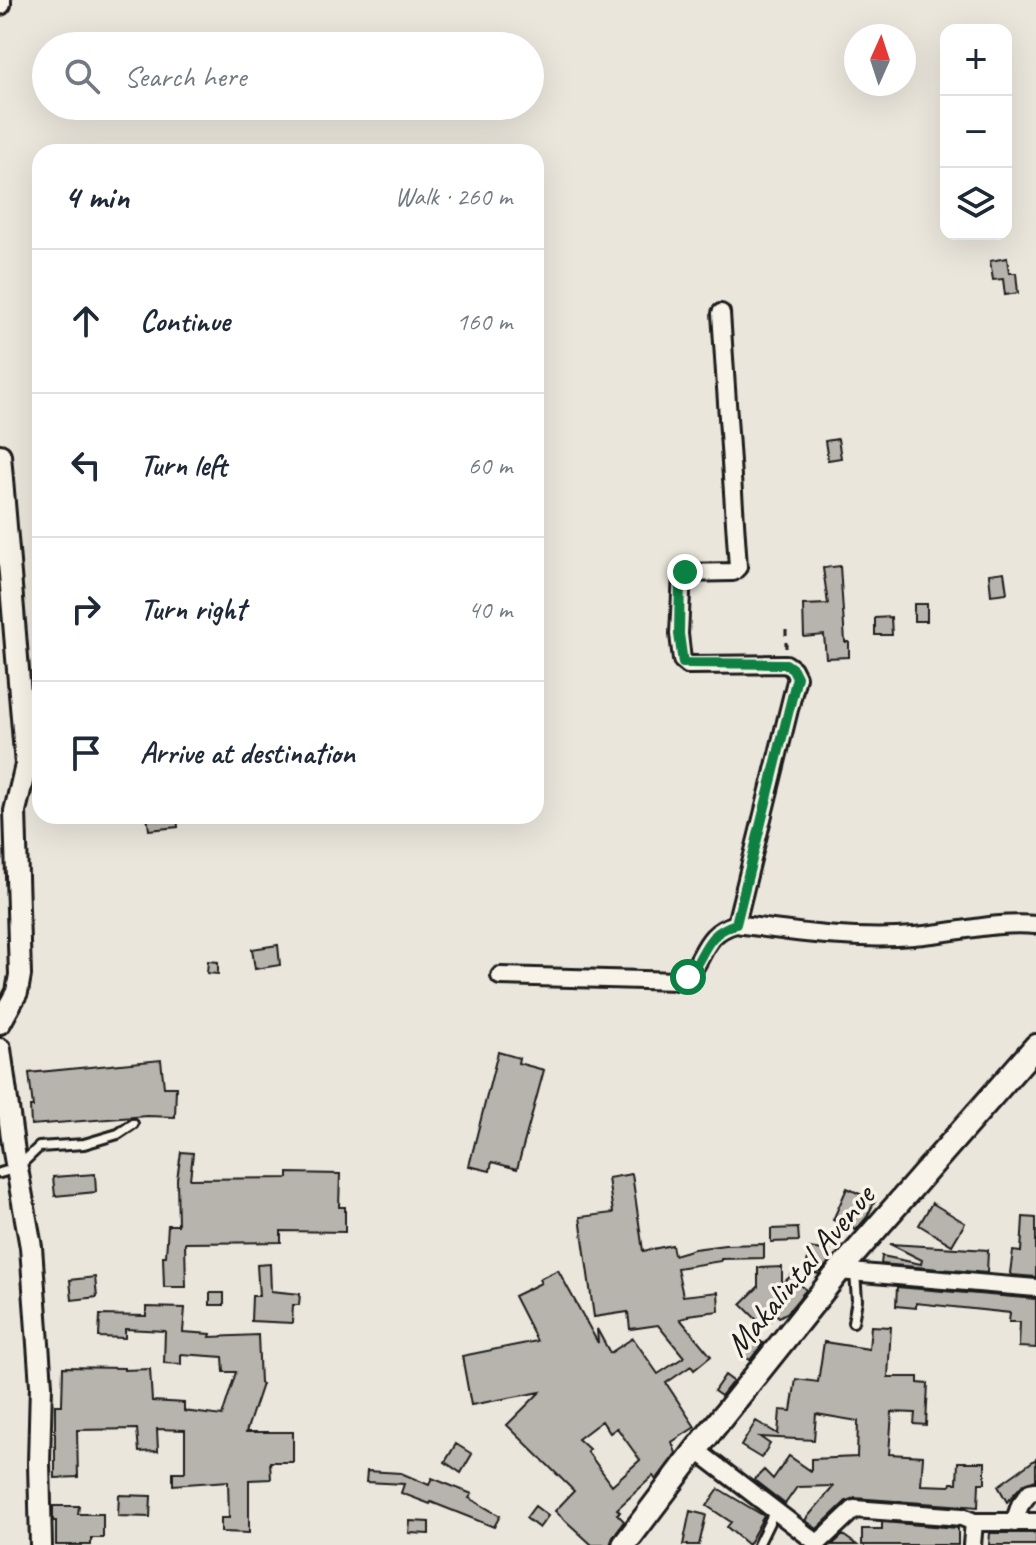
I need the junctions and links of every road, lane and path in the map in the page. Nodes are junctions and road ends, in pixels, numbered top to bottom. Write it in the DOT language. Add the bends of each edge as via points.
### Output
graph roads {
  1 [pos="721,313"];
  2 [pos="0,455"];
  3 [pos="786,628"];
  4 [pos="786,664"];
  5 [pos="736,924"];
  6 [pos="1036,925"];
  7 [pos="500,976"];
  8 [pos="0,1023"];
  9 [pos="1036,1046"];
  10 [pos="0,1049"];
  11 [pos="133,1124"];
  12 [pos="8,1170"];
  13 [pos="847,1272"];
  14 [pos="1036,1288"];
  15 [pos="853,1322"];
  16 [pos="696,1450"];
  17 [pos="1036,1491"];
  18 [pos="775,1510"];
  19 [pos="974,1522"];
  20 [pos="1036,1522"];
  21 [pos="1014,1523"];
  22 [pos="816,1544"];
  23 [pos="41,1545"];
  24 [pos="624,1545"];
  25 [pos="758,1545"];
  26 [pos="972,1545"];
  1 -- 4 [label="street" via="738,567 733,572 682,573 682,660 688,665"];
  2 -- 8 [label="street" via="26,765 15,811 20,975"];
  3 -- 4 [label="path"];
  4 -- 5 [label="street" via="797,677"];
  5 -- 6 [label="street" via="865,939"];
  5 -- 7 [label="street" via="719,929 695,969 678,981"];
  9 -- 13 [label="main road, Makalintal Avenue"];
  10 -- 12 [label="street"];
  11 -- 12 [label="lane" via="84,1144 39,1147"];
  12 -- 23 [label="street" via="31,1247 41,1385"];
  13 -- 14 [label="street"];
  13 -- 15 [label="lane" via="857,1300"];
  13 -- 16 [label="main road, Makalintal Avenue"];
  16 -- 18 [label="street"];
  16 -- 24 [label="main road, Makalintal Avenue"];
  17 -- 21 [label="street" via="1020,1505"];
  18 -- 22 [label="street"];
  18 -- 25 [label="lane"];
  19 -- 21 [label="street"];
  19 -- 22 [label="street" via="854,1509"];
  19 -- 26 [label="street"];
  20 -- 21 [label="street"];
}
